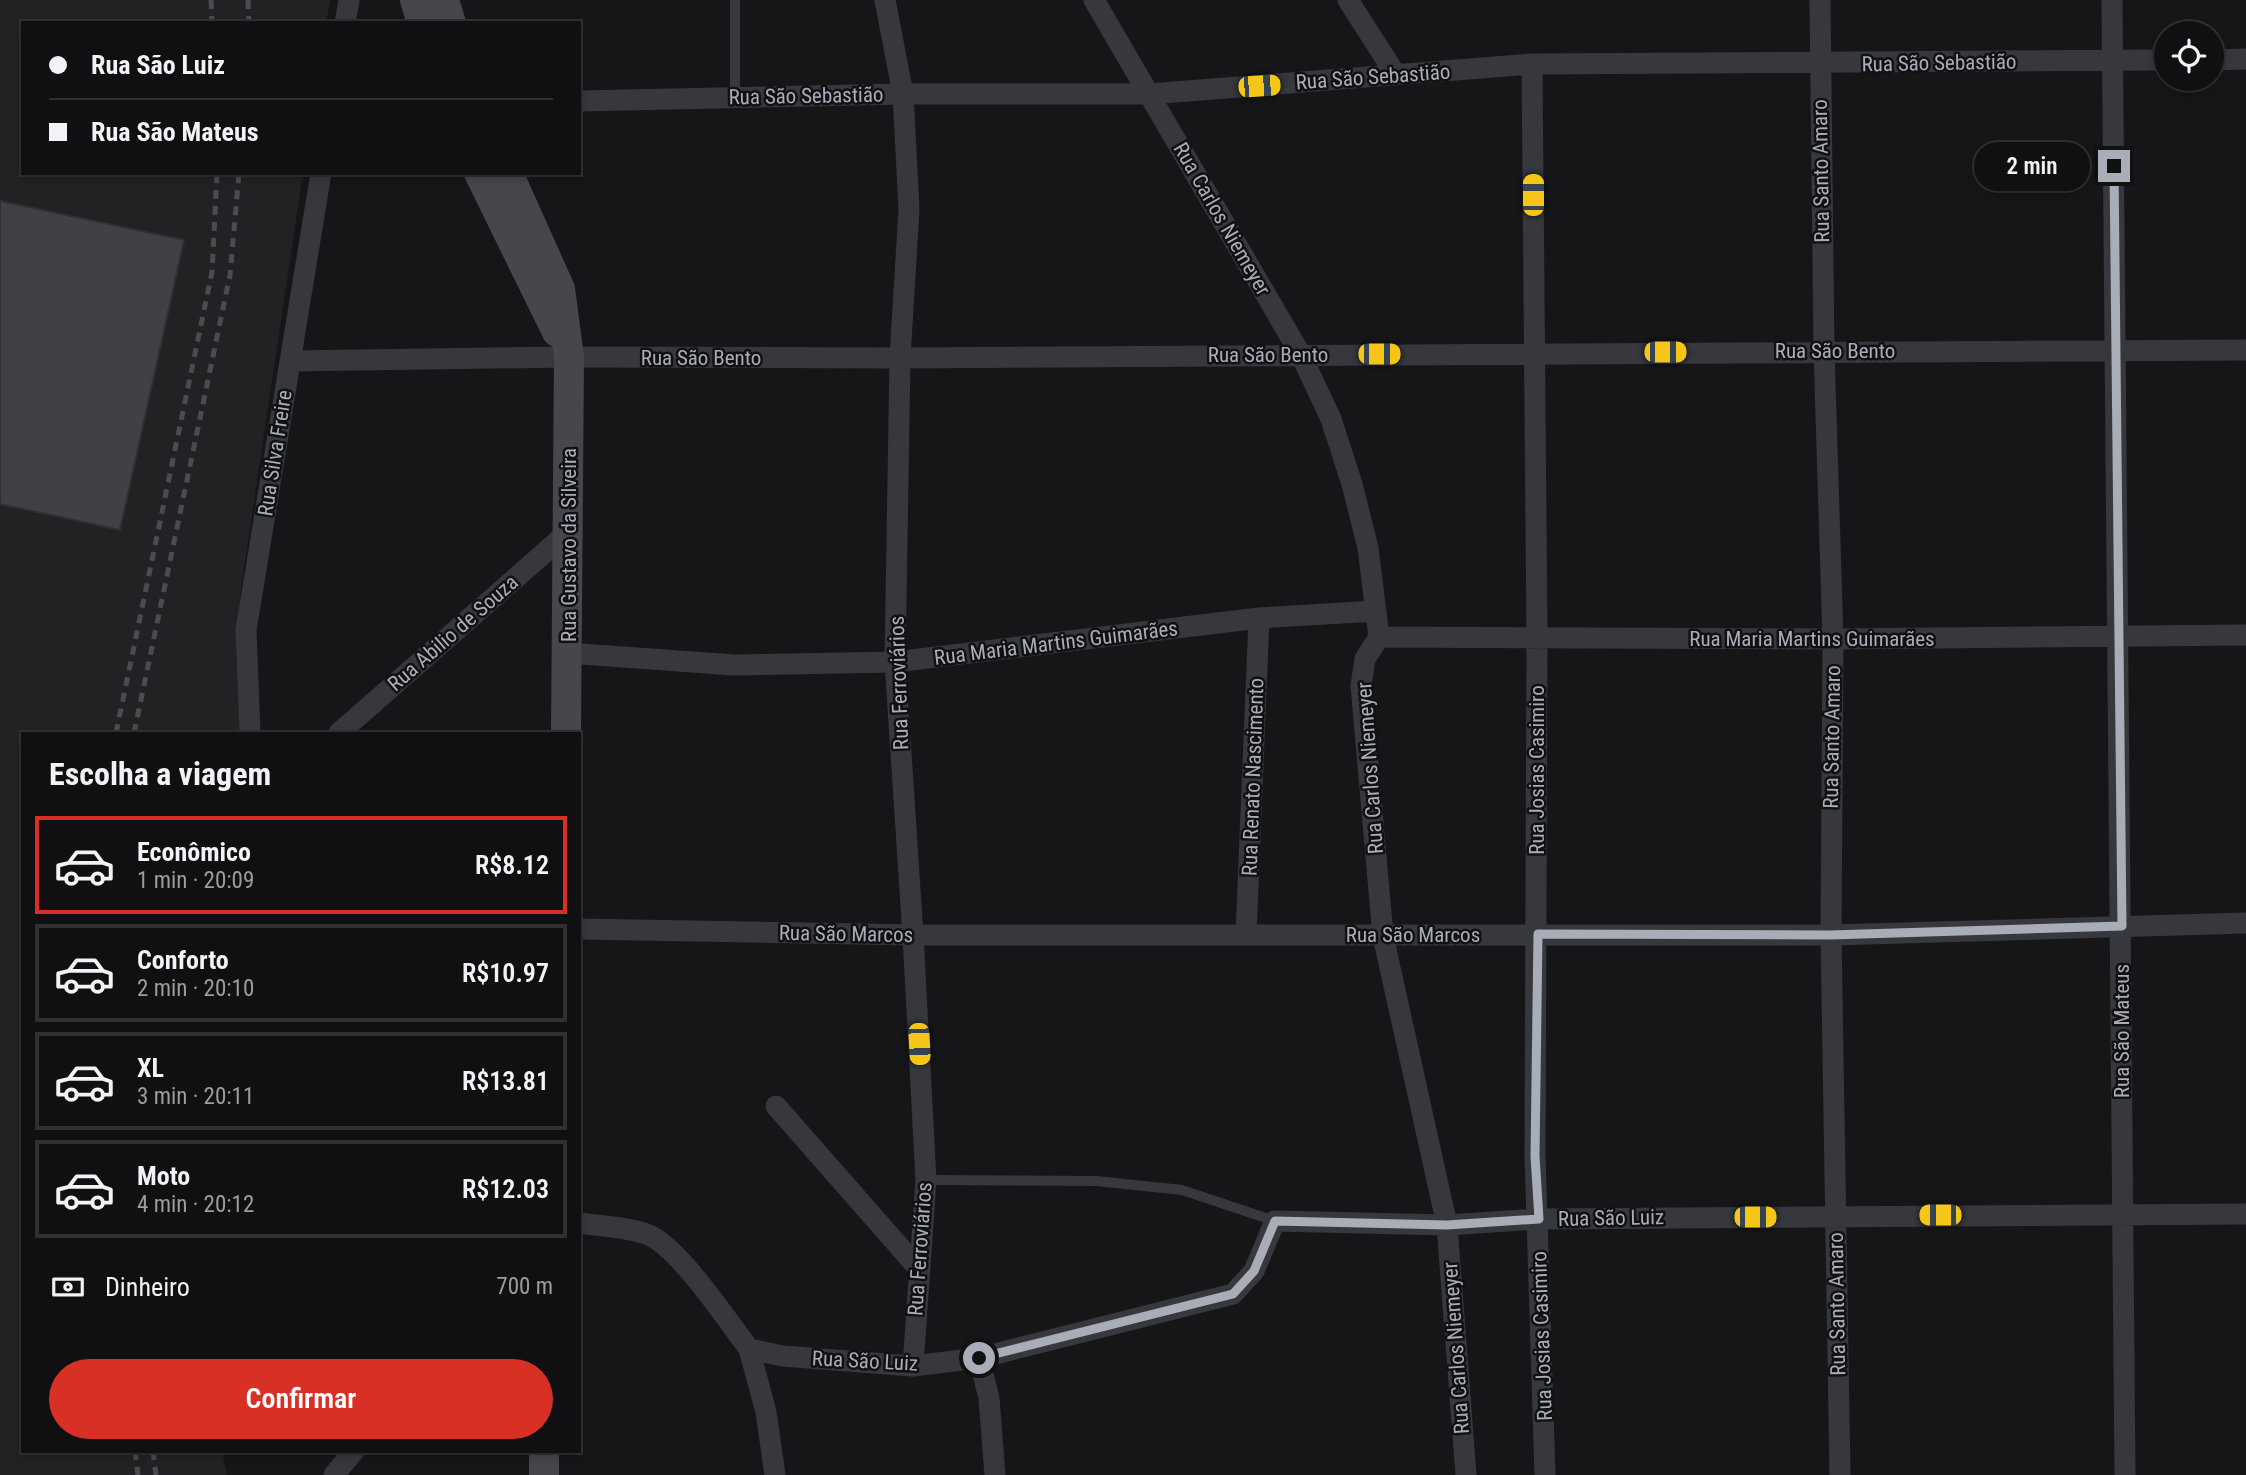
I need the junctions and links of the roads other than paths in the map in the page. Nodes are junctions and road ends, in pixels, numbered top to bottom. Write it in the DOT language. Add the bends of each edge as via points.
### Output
graph roads {
  1 [pos="349,0"];
  2 [pos="415,0"];
  3 [pos="444,0"];
  4 [pos="735,0"];
  5 [pos="885,0"];
  6 [pos="1094,0"];
  7 [pos="1348,0"];
  8 [pos="1820,0"];
  9 [pos="2112,0"];
  10 [pos="345,21"];
  11 [pos="421,21"];
  12 [pos="450,21"];
  13 [pos="2246,59"];
  14 [pos="2154,60"];
  15 [pos="2224,60"];
  16 [pos="2113,61"];
  17 [pos="1532,64"];
  18 [pos="1819,64"];
  19 [pos="1396,75"];
  20 [pos="903,93"];
  21 [pos="1149,94"];
  22 [pos="735,98"];
  23 [pos="581,101"];
  24 [pos="321,175"];
  25 [pos="480,175"];
  26 [pos="509,175"];
  27 [pos="2116,350"];
  28 [pos="2246,350"];
  29 [pos="1824,351"];
  30 [pos="1533,353"];
  31 [pos="1301,355"];
  32 [pos="569,357"];
  33 [pos="900,358"];
  34 [pos="290,362"];
  35 [pos="568,532"];
  36 [pos="1376,611"];
  37 [pos="1259,618"];
  38 [pos="2246,635"];
  39 [pos="1379,637"];
  40 [pos="2117,637"];
  41 [pos="1537,639"];
  42 [pos="1833,639"];
  43 [pos="568,653"];
  44 [pos="895,662"];
  45 [pos="250,732"];
  46 [pos="340,732"];
  47 [pos="566,732"];
  48 [pos="2246,923"];
  49 [pos="2122,926"];
  50 [pos="581,929"];
  51 [pos="1538,934"];
  52 [pos="913,935"];
  53 [pos="1246,935"];
  54 [pos="1830,935"];
  55 [pos="1383,936"];
  56 [pos="776,1106"];
  57 [pos="926,1180"];
  58 [pos="2123,1213"];
  59 [pos="2246,1214"];
  60 [pos="1836,1216"];
  61 [pos="1539,1219"];
  62 [pos="1275,1221"];
  63 [pos="581,1223"];
  64 [pos="1447,1225"];
  65 [pos="919,1269"];
  66 [pos="749,1349"];
  67 [pos="979,1358"];
  68 [pos="913,1366"];
  69 [pos="352,1453"];
  70 [pos="544,1453"];
  71 [pos="334,1475"];
  72 [pos="544,1475"];
  73 [pos="775,1475"];
  74 [pos="995,1475"];
  75 [pos="1466,1475"];
  76 [pos="1545,1475"];
  77 [pos="1840,1475"];
  78 [pos="2125,1475"];
  1 -- 10 [label="street"];
  2 -- 11 [label="main road"];
  3 -- 12 [label="main road"];
  4 -- 22 [label="lane"];
  5 -- 20 [label="street, Rua Ferroviários"];
  6 -- 21 [label="street, Rua Carlos Niemeyer"];
  7 -- 19 [label="street"];
  8 -- 18 [label="street, Rua Santo Amaro"];
  9 -- 16 [label="street, Rua São Mateus"];
  13 -- 15 [label="street"];
  14 -- 16 [label="street, Rua São Sebastião"];
  16 -- 18 [label="street, Rua São Sebastião"];
  16 -- 27 [label="street, Rua São Mateus"];
  17 -- 18 [label="street, Rua São Sebastião"];
  17 -- 19 [label="street, Rua São Sebastião"];
  17 -- 30 [label="street, Rua Josias Casimiro"];
  18 -- 29 [label="street, Rua Santo Amaro"];
  19 -- 21 [label="street, Rua São Sebastião"];
  20 -- 21 [label="street, Rua São Sebastião"];
  20 -- 22 [label="street, Rua São Sebastião"];
  20 -- 33 [label="street, Rua Ferroviários" via="909,209"];
  21 -- 31 [label="street, Rua Carlos Niemeyer"];
  22 -- 23 [label="street, Rua São Sebastião"];
  24 -- 34 [label="street, Rua Silva Freire"];
  25 -- 32 [label="main road, Rua Gustavo da Silveira"];
  26 -- 32 [label="main road, Rua Gustavo da Silveira" via="560,289"];
  27 -- 28 [label="street, Rua São Bento"];
  27 -- 29 [label="street, Rua São Bento"];
  27 -- 40 [label="street, Rua São Mateus"];
  29 -- 30 [label="street, Rua São Bento"];
  29 -- 42 [label="street, Rua Santo Amaro"];
  30 -- 31 [label="street, Rua São Bento"];
  30 -- 41 [label="street, Rua Josias Casimiro"];
  31 -- 33 [label="street, Rua São Bento"];
  31 -- 36 [label="street, Rua Carlos Niemeyer" via="1331,419 1352,484 1368,548"];
  32 -- 33 [label="street, Rua São Bento"];
  32 -- 34 [label="street, Rua São Bento"];
  32 -- 35 [label="main road, Rua Gustavo da Silveira"];
  33 -- 44 [label="street, Rua Ferroviários"];
  34 -- 45 [label="street, Rua Silva Freire" via="246,630"];
  35 -- 43 [label="main road, Rua Gustavo da Silveira"];
  35 -- 46 [label="street, Rua Abilio de Souza"];
  36 -- 37 [label="street, Rua Maria Martins Guimarães"];
  36 -- 39 [label="street, Rua Carlos Niemeyer"];
  37 -- 44 [label="street, Rua Maria Martins Guimarães"];
  37 -- 53 [label="street, Rua Renato Nascimento"];
  38 -- 40 [label="street, Rua Maria Martins Guimarães"];
  39 -- 41 [label="street, Rua Maria Martins Guimarães"];
  39 -- 55 [label="street, Rua Carlos Niemeyer" via="1365,659 1361,686"];
  40 -- 42 [label="street, Rua Maria Martins Guimarães"];
  40 -- 49 [label="street, Rua São Mateus"];
  41 -- 42 [label="street, Rua Maria Martins Guimarães"];
  41 -- 51 [label="street, Rua Josias Casimiro"];
  42 -- 54 [label="street, Rua Santo Amaro"];
  43 -- 44 [label="street, Rua Maria Martins Guimarães" via="734,665"];
  43 -- 47 [label="main road, Rua Gustavo da Silveira"];
  44 -- 52 [label="street, Rua Ferroviários"];
  48 -- 49 [label="street, Rua São Marcos"];
  49 -- 54 [label="street, Rua São Marcos"];
  49 -- 58 [label="street, Rua São Mateus"];
  50 -- 52 [label="street, Rua São Marcos"];
  51 -- 54 [label="street, Rua São Marcos"];
  51 -- 55 [label="street, Rua São Marcos"];
  51 -- 61 [label="street, Rua Josias Casimiro" via="1535,1156"];
  52 -- 53 [label="street, Rua São Marcos"];
  52 -- 57 [label="street, Rua Ferroviários"];
  53 -- 55 [label="street, Rua São Marcos"];
  54 -- 60 [label="street, Rua Santo Amaro"];
  55 -- 64 [label="street, Rua Carlos Niemeyer"];
  56 -- 65 [label="street"];
  57 -- 62 [label="lane" via="1096,1181 1182,1190"];
  57 -- 65 [label="street, Rua Ferroviários"];
  58 -- 59 [label="street, Rua São Luiz"];
  58 -- 60 [label="street, Rua São Luiz"];
  58 -- 78 [label="street, Rua São Mateus"];
  60 -- 61 [label="street, Rua São Luiz"];
  60 -- 77 [label="street, Rua Santo Amaro"];
  61 -- 64 [label="street, Rua São Luiz"];
  61 -- 76 [label="street, Rua Josias Casimiro"];
  62 -- 64 [label="street, Rua São Luiz"];
  62 -- 67 [label="street, Rua São Luiz" via="1254,1271 1233,1294"];
  63 -- 66 [label="street" via="649,1235 668,1248"];
  64 -- 75 [label="street, Rua Carlos Niemeyer"];
  65 -- 68 [label="street, Rua Ferroviários"];
  66 -- 68 [label="street, Rua São Luiz"];
  66 -- 73 [label="street" via="766,1412"];
  67 -- 68 [label="street, Rua São Luiz"];
  67 -- 74 [label="street" via="989,1398"];
  69 -- 71 [label="street"];
  70 -- 72 [label="main road"];
}
